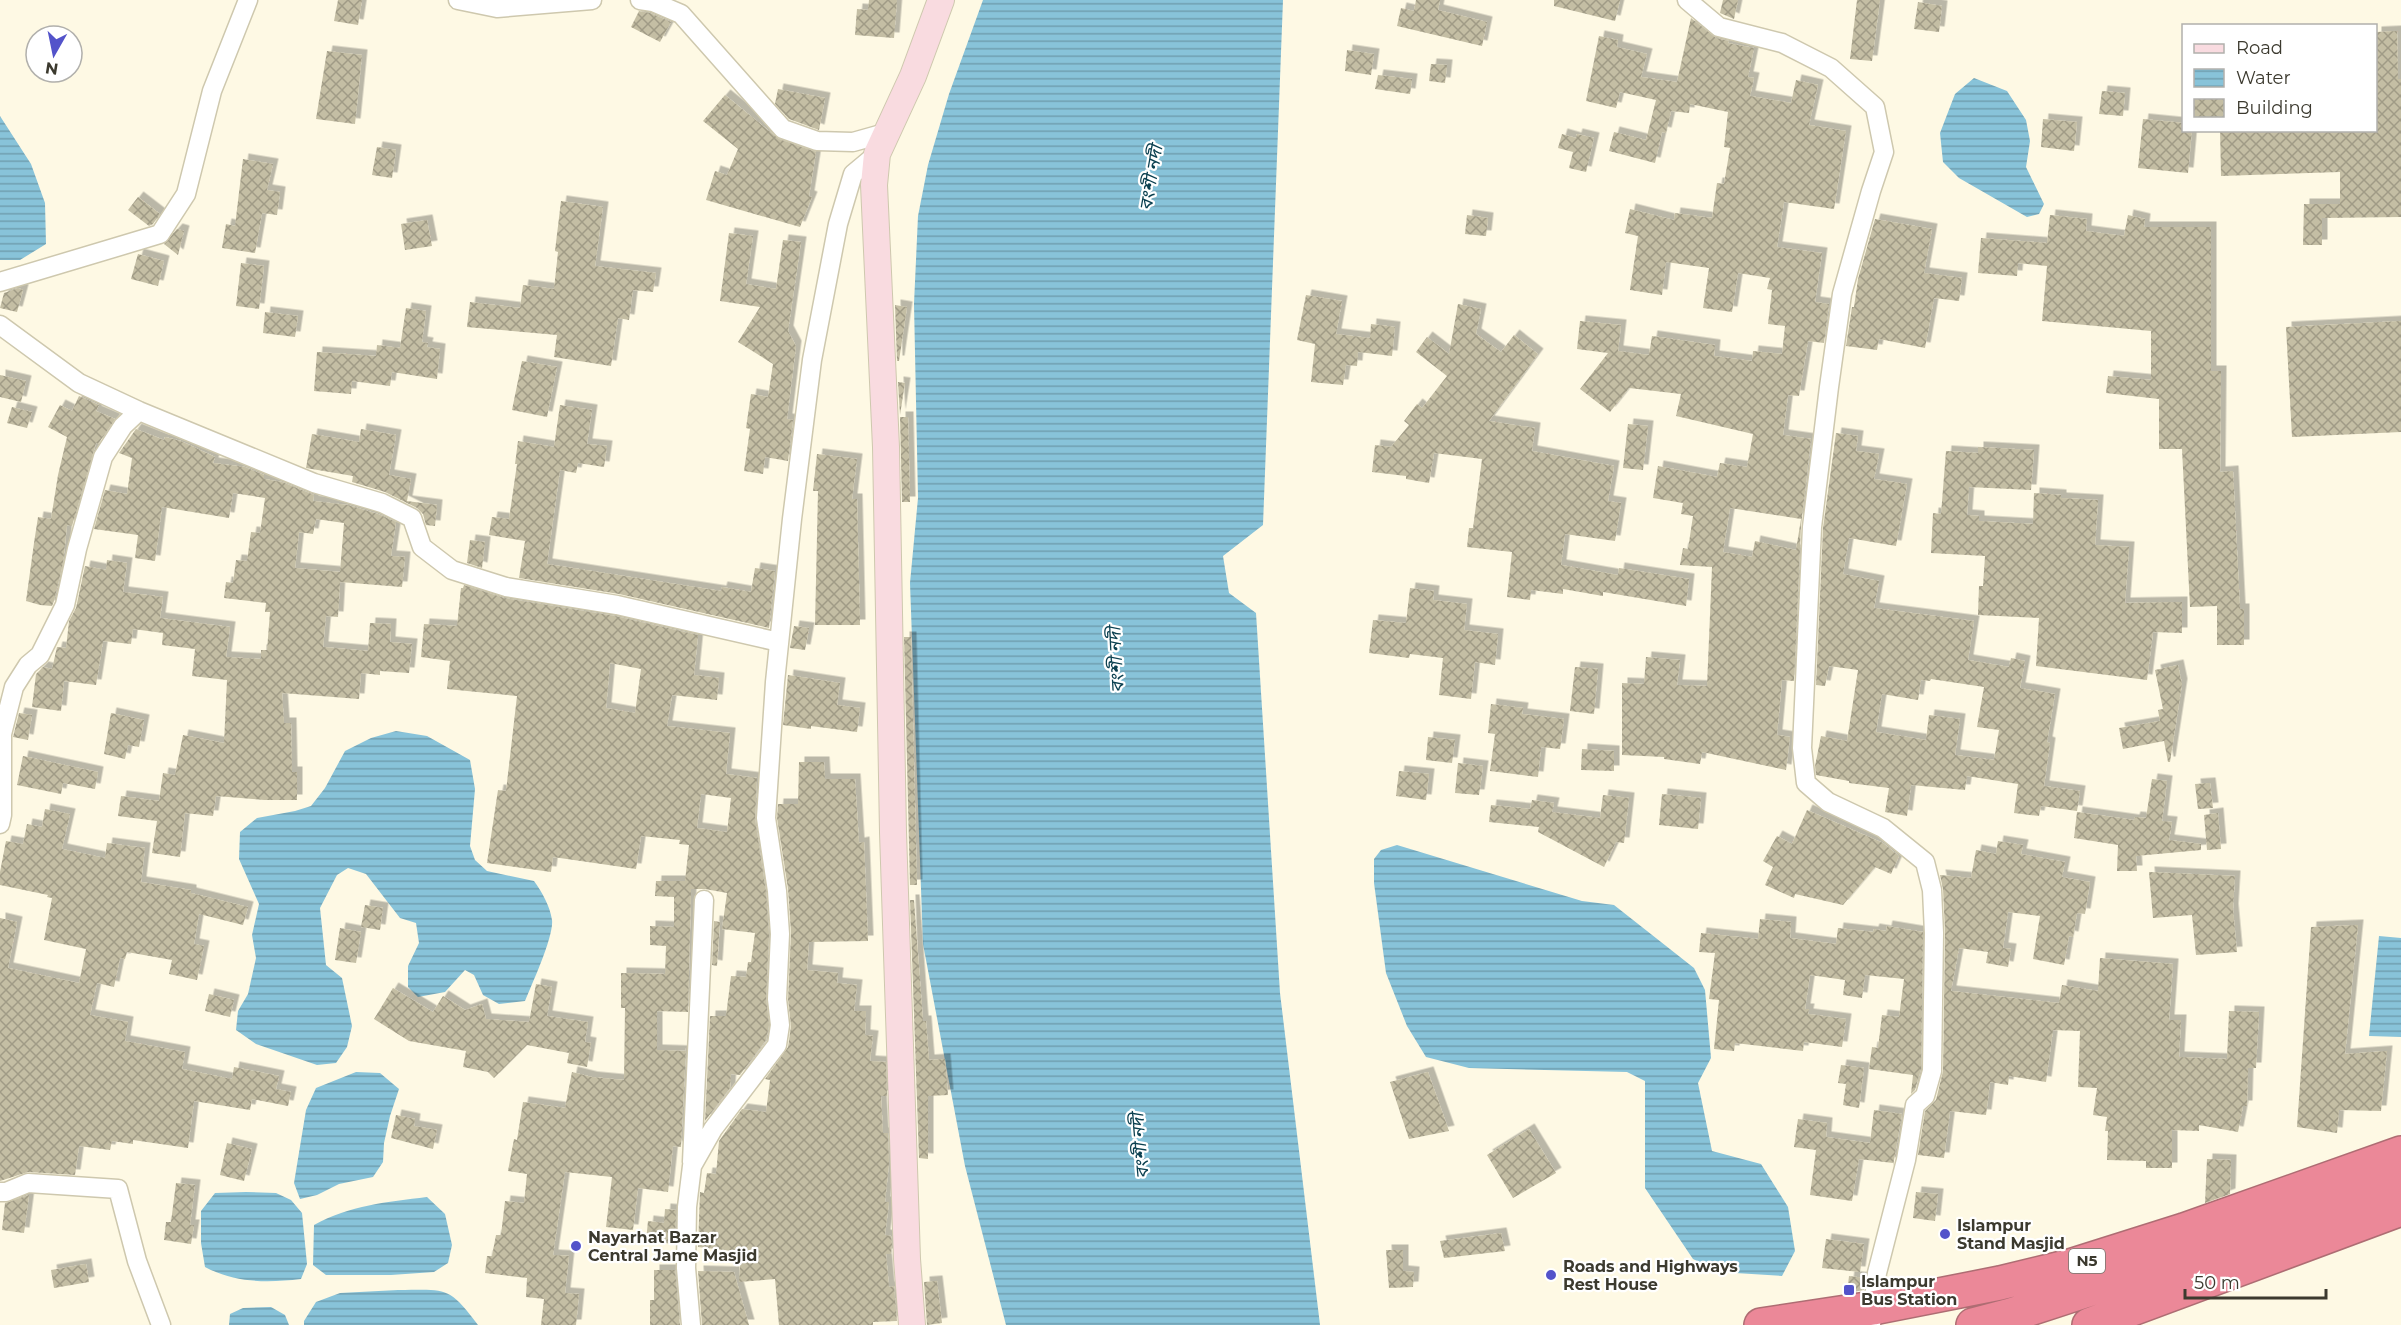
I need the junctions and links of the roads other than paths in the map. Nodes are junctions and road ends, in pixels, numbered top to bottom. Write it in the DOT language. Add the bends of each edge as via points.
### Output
graph roads {
  1 [pos="248,0"];
  2 [pos="458,0"];
  3 [pos="592,0"];
  4 [pos="640,0"];
  5 [pos="941,0"];
  6 [pos="1687,0"];
  7 [pos="548,1"];
  8 [pos="881,143"];
  9 [pos="0,282"];
  10 [pos="0,325"];
  11 [pos="139,411"];
  12 [pos="779,642"];
  13 [pos="0,824"];
  14 [pos="704,900"];
  15 [pos="2401,1153"];
  16 [pos="692,1166"];
  17 [pos="2401,1178"];
  18 [pos="0,1192"];
  19 [pos="2401,1209"];
  20 [pos="1872,1316"];
  21 [pos="161,1325"];
  22 [pos="691,1325"];
  23 [pos="912,1325"];
  24 [pos="1761,1325"];
  25 [pos="1972,1325"];
  26 [pos="2088,1325"];
  1 -- 9 [label="street" via="212,91 186,194 160,234"];
  2 -- 7 [label="street" via="497,8"];
  3 -- 7 [label="street"];
  4 -- 8 [label="street" via="681,14 783,129 817,141"];
  5 -- 8 [label="street" via="913,76"];
  6 -- 20 [label="street" via="1719,27 1782,43 1831,68 1875,107 1884,152 1842,294 1829,387 1812,527 1802,748 1806,783 1828,802 1883,828 1925,862 1932,890 1932,1071 1925,1096 1915,1105 1877,1273"];
  8 -- 12 [label="street" via="853,174 838,224 812,360"];
  8 -- 23 [label="street" via="874,185 886,447 893,832"];
  10 -- 11 [label="street" via="79,383"];
  11 -- 12 [label="street" via="314,483 382,503 412,518 422,547 452,570 506,587 617,605"];
  11 -- 13 [label="street" via="123,426 103,457 65,605 40,654 14,687 2,735"];
  12 -- 16 [label="street" via="766,818 780,934 777,1045 713,1129"];
  14 -- 16 [label="street"];
  15 -- 20 [label="highway, N5" via="2070,1266"];
  16 -- 22 [label="street" via="686,1268"];
  17 -- 25 [label="highway, N5" via="2108,1283"];
  18 -- 21 [label="street" via="28,1183 117,1189 137,1261"];
  19 -- 26 [label="highway"];
  20 -- 24 [label="highway, N5"];
}
